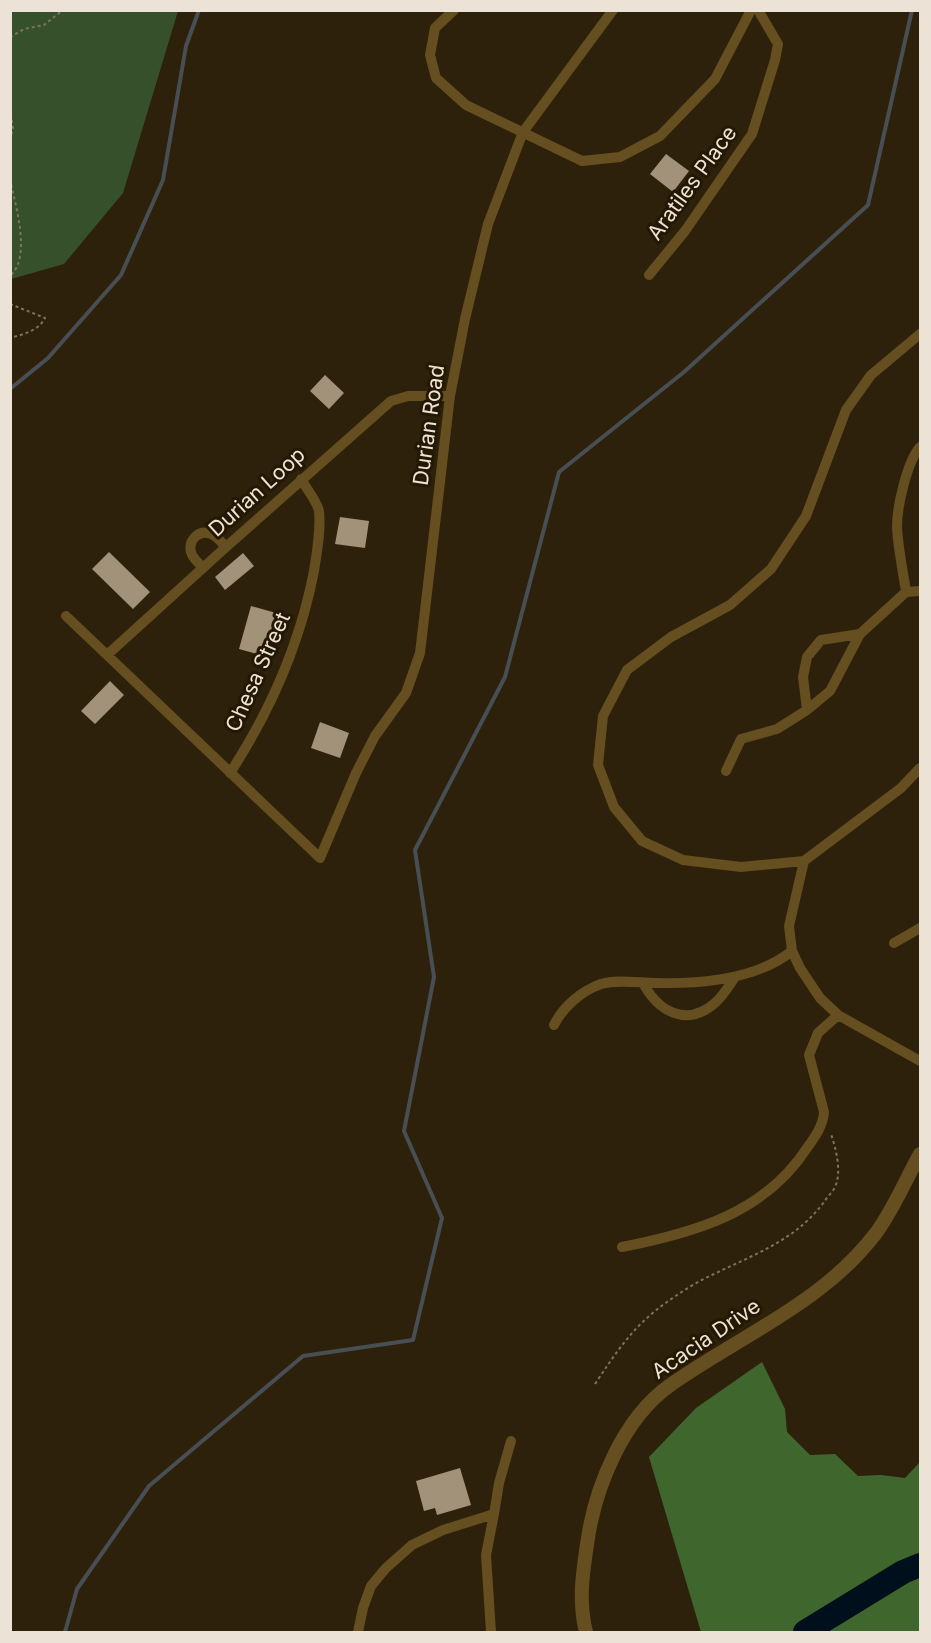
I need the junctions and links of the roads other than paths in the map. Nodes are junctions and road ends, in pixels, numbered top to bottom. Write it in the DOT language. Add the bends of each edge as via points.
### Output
graph roads {
  1 [pos="454,10"];
  2 [pos="613,10"];
  3 [pos="751,10"];
  4 [pos="758,10"];
  5 [pos="523,132"];
  6 [pos="649,275"];
  7 [pos="921,334"];
  8 [pos="450,396"];
  9 [pos="921,447"];
  10 [pos="301,479"];
  11 [pos="226,547"];
  12 [pos="203,568"];
  13 [pos="921,591"];
  14 [pos="906,592"];
  15 [pos="66,616"];
  16 [pos="860,634"];
  17 [pos="107,655"];
  18 [pos="807,710"];
  19 [pos="921,768"];
  20 [pos="726,771"];
  21 [pos="230,773"];
  22 [pos="804,861"];
  23 [pos="921,927"];
  24 [pos="894,943"];
  25 [pos="792,951"];
  26 [pos="735,977"];
  27 [pos="643,983"];
  28 [pos="838,1015"];
  29 [pos="554,1025"];
  30 [pos="921,1061"];
  31 [pos="921,1154"];
  32 [pos="622,1247"];
  33 [pos="511,1441"];
  34 [pos="494,1514"];
  35 [pos="358,1632"];
  36 [pos="491,1632"];
  37 [pos="586,1632"];
  1 -- 5 [label="street" via="435,28 430,55 436,78 466,105"];
  2 -- 5 [label="street, Durian Road"];
  3 -- 5 [label="street" via="715,79 660,136 620,157 582,161"];
  4 -- 6 [label="street, Aratiles Place" via="778,44 752,134 685,231"];
  5 -- 8 [label="street, Durian Road" via="488,224"];
  7 -- 22 [label="street" via="871,375 846,410 806,516 771,569 730,605 671,637 627,670 603,716 598,765 614,807 642,841 683,860 741,867"];
  8 -- 10 [label="street, Durian Loop" via="408,396 391,401"];
  8 -- 21 [label="street, Durian Road" via="420,653 406,693 375,736 320,858"];
  9 -- 14 [label="street" via="914,454 904,486 897,526"];
  10 -- 11 [label="street, Durian Loop"];
  10 -- 21 [label="street, Chesa Street" via="319,509 307,609 269,707"];
  11 -- 12 [label="street, Durian Loop"];
  11 -- 12 [label="street" via="210,533 193,539 192,556"];
  12 -- 17 [label="street, Durian Loop"];
  13 -- 14 [label="street"];
  14 -- 16 [label="street"];
  15 -- 17 [label="street"];
  16 -- 18 [label="street" via="830,691"];
  16 -- 18 [label="street" via="821,640 807,657 803,677"];
  17 -- 21 [label="street"];
  18 -- 20 [label="street" via="777,729 741,739"];
  19 -- 22 [label="street" via="901,788"];
  22 -- 25 [label="street" via="789,926"];
  23 -- 24 [label="street"];
  25 -- 26 [label="street" via="782,959"];
  25 -- 28 [label="street" via="820,998"];
  26 -- 27 [label="street" via="696,983"];
  26 -- 27 [label="street" via="715,1003 688,1016 659,1005"];
  27 -- 29 [label="street" via="601,984 571,1002"];
  28 -- 30 [label="street"];
  28 -- 32 [label="street" via="818,1033 810,1055 824,1121 797,1163 774,1185 731,1215 679,1235"];
  31 -- 37 [label="street, Acacia Drive" via="877,1232 854,1258 818,1291 667,1387 632,1423 605,1474 590,1522 581,1581"];
  33 -- 34 [label="street"];
  34 -- 35 [label="street" via="442,1530 403,1552 371,1586"];
  34 -- 36 [label="street" via="486,1555"];
}
